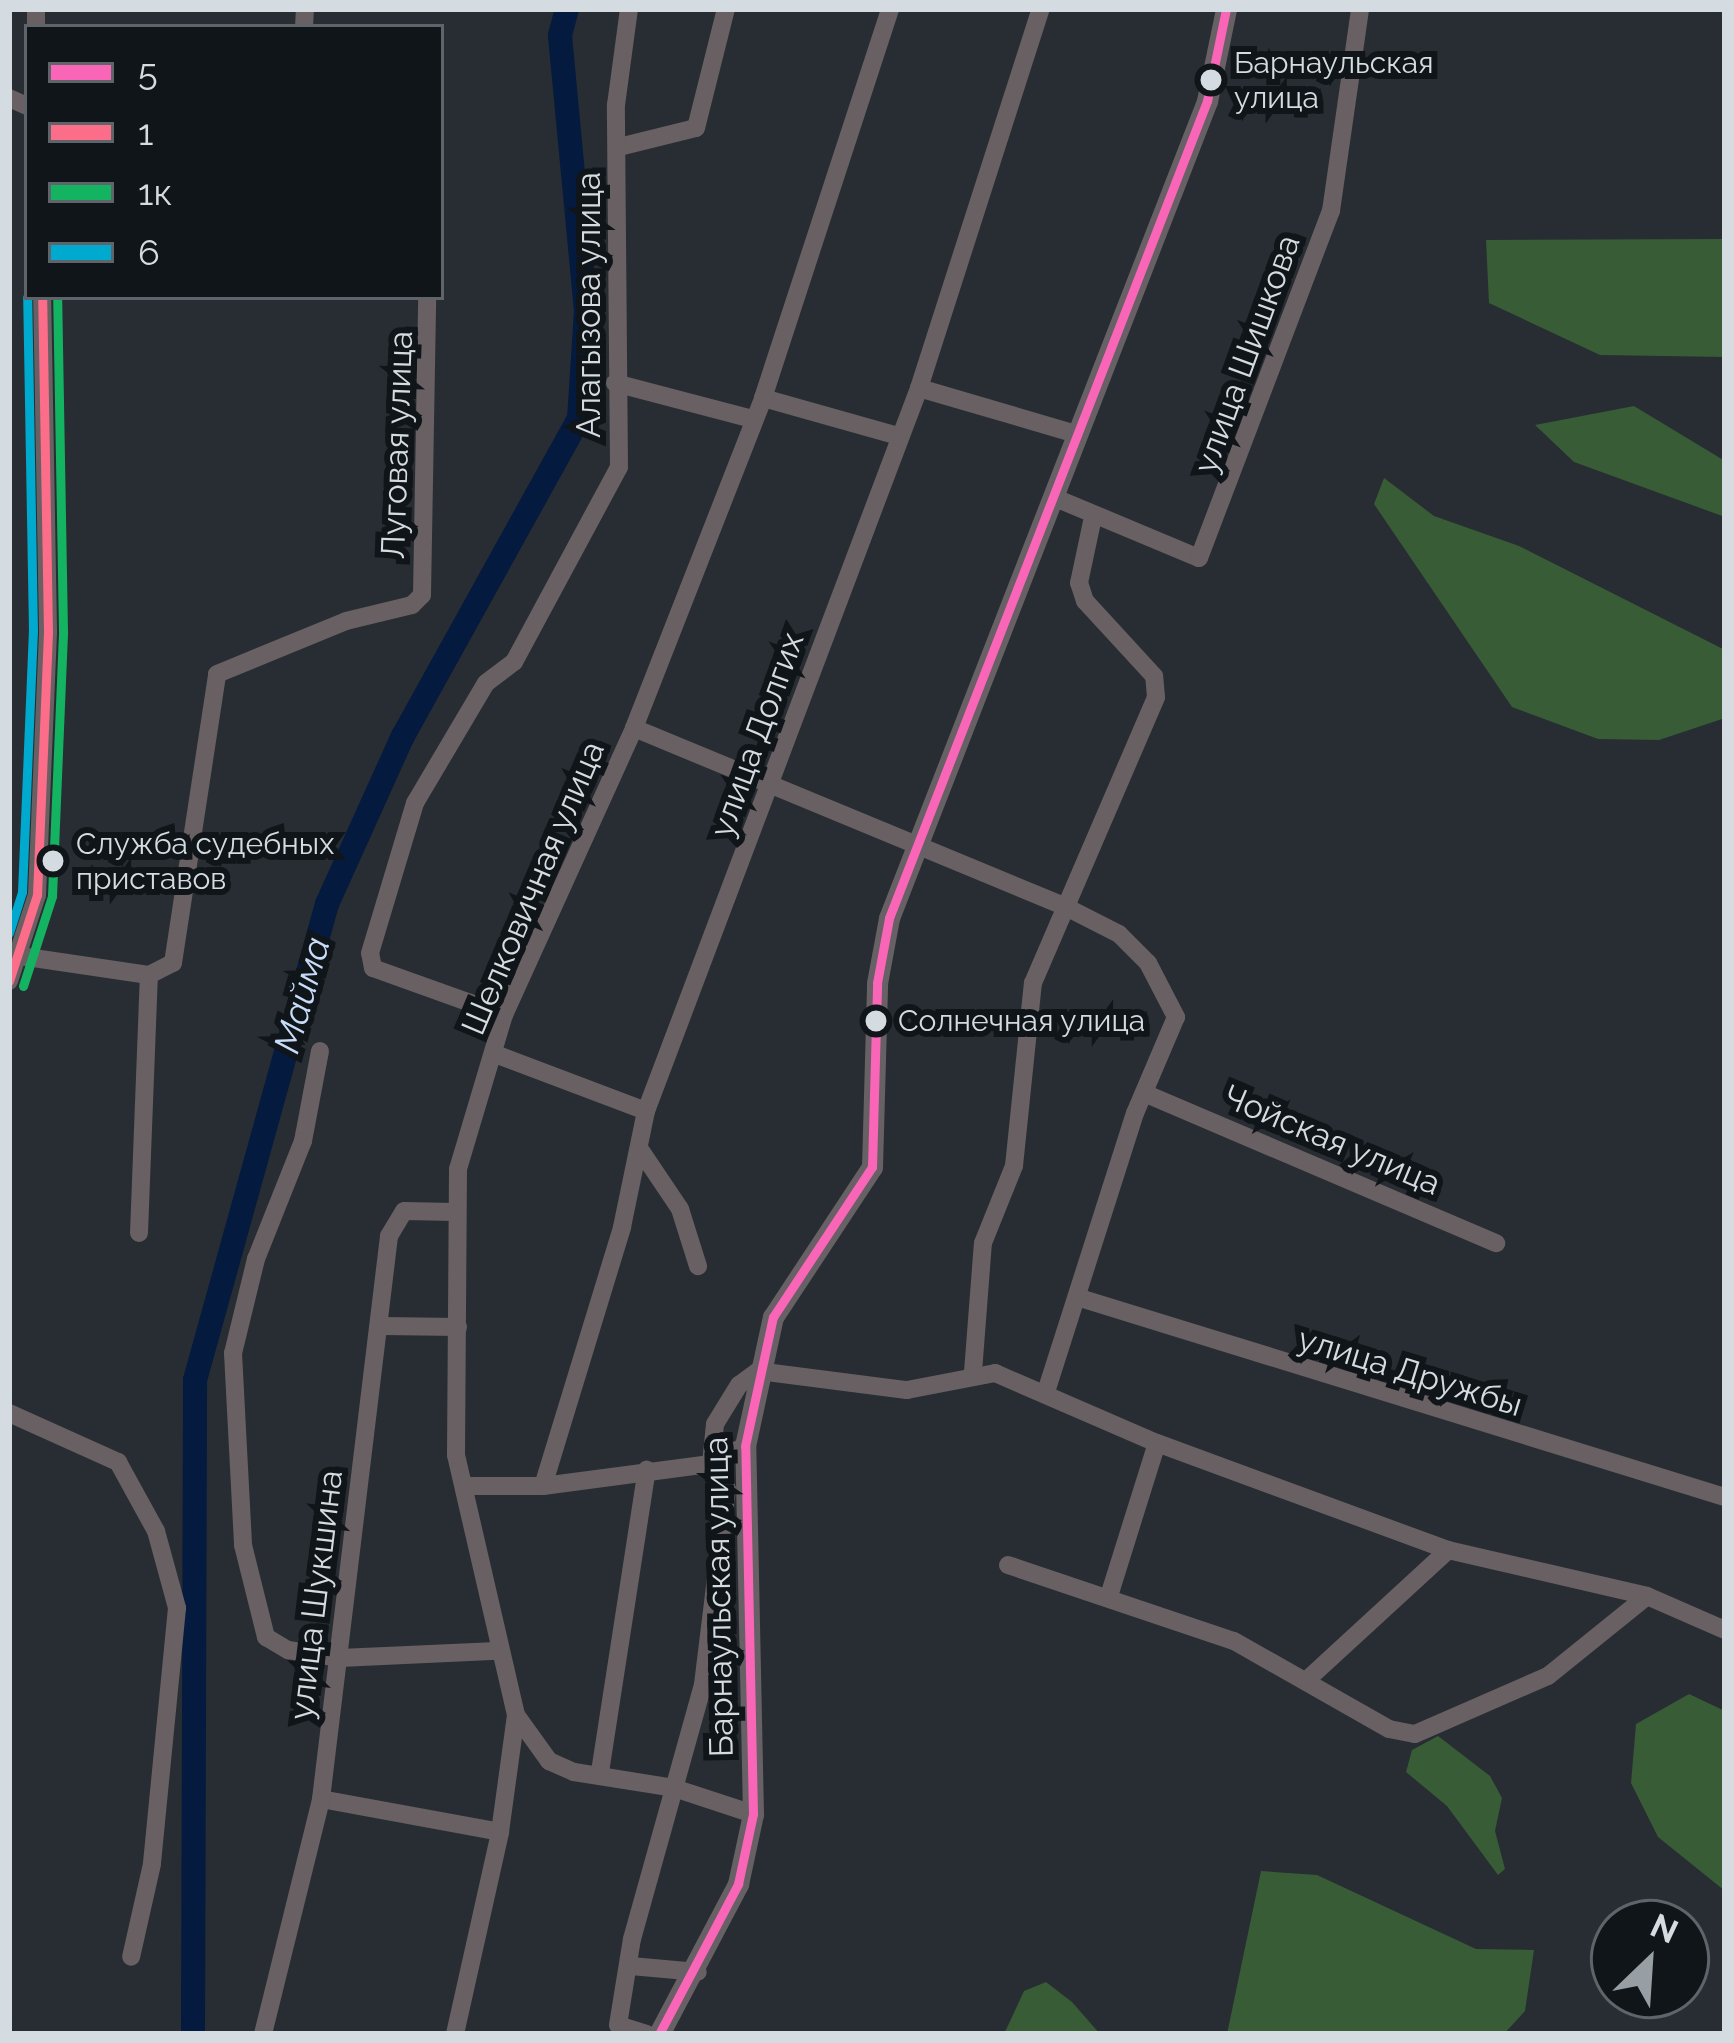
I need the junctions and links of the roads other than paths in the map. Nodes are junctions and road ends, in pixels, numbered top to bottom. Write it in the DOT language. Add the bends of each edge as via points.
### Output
graph roads {
  1 [pos="629,9"];
  2 [pos="726,9"];
  3 [pos="890,9"];
  4 [pos="1041,9"];
  5 [pos="1226,9"];
  6 [pos="1360,9"];
  7 [pos="619,147"];
  8 [pos="41,300"];
  9 [pos="428,300"];
  10 [pos="616,382"];
  11 [pos="919,388"];
  12 [pos="763,398"];
  13 [pos="752,419"];
  14 [pos="1076,434"];
  15 [pos="898,436"];
  16 [pos="1053,497"];
  17 [pos="1093,517"];
  18 [pos="634,728"];
  19 [pos="771,785"];
  20 [pos="915,841"];
  21 [pos="1062,904"];
  22 [pos="20,956"];
  23 [pos="148,975"];
  24 [pos="9,981"];
  25 [pos="504,1016"];
  26 [pos="320,1051"];
  27 [pos="495,1054"];
  28 [pos="1144,1094"];
  29 [pos="646,1111"];
  30 [pos="640,1151"];
  31 [pos="455,1212"];
  32 [pos="139,1233"];
  33 [pos="1496,1244"];
  34 [pos="698,1266"];
  35 [pos="1080,1298"];
  36 [pos="382,1326"];
  37 [pos="458,1327"];
  38 [pos="758,1371"];
  39 [pos="973,1372"];
  40 [pos="1047,1389"];
  41 [pos="9,1413"];
  42 [pos="1157,1443"];
  43 [pos="745,1446"];
  44 [pos="712,1464"];
  45 [pos="647,1470"];
  46 [pos="465,1486"];
  47 [pos="543,1486"];
  48 [pos="1725,1497"];
  49 [pos="1448,1550"];
  50 [pos="1008,1565"];
  51 [pos="1109,1596"];
  52 [pos="1647,1596"];
  53 [pos="1725,1630"];
  54 [pos="496,1651"];
  55 [pos="340,1658"];
  56 [pos="1310,1678"];
  57 [pos="516,1715"];
  58 [pos="600,1772"];
  59 [pos="674,1788"];
  60 [pos="321,1798"];
  61 [pos="753,1814"];
  62 [pos="500,1832"];
  63 [pos="131,1957"];
  64 [pos="631,1966"];
  65 [pos="698,1972"];
  66 [pos="616,2030"];
  67 [pos="263,2034"];
  68 [pos="454,2034"];
  69 [pos="647,2034"];
  70 [pos="659,2034"];
  1 -- 7 [label="street, Алагызова улица" via="616,105"];
  2 -- 7 [label="street" via="696,128"];
  3 -- 12 [label="street, Шелковичная улица"];
  4 -- 11 [label="street, улица Долгих"];
  5 -- 14 [label="main road, Барнаульская улица" via="1207,101"];
  6 -- 17 [label="street, улица Шишкова" via="1331,211 1211,538 1199,558 1189,558"];
  7 -- 10 [label="street, Алагызова улица"];
  8 -- 22 [label="street" via="48,632 37,896"];
  9 -- 23 [label="street, Луговая улица" via="422,595 217,674 173,963"];
  10 -- 13 [label="street"];
  10 -- 25 [label="street, Алагызова улица" via="620,467 514,662 486,683 415,803 370,952 374,968"];
  11 -- 14 [label="street"];
  11 -- 15 [label="street, улица Долгих"];
  12 -- 13 [label="street, Шелковичная улица"];
  12 -- 15 [label="street"];
  13 -- 18 [label="street, Шелковичная улица"];
  14 -- 16 [label="main road, Барнаульская улица"];
  15 -- 19 [label="street, улица Долгих"];
  16 -- 17 [label="street, улица Шишкова"];
  16 -- 20 [label="main road, Барнаульская улица"];
  17 -- 21 [label="street" via="1079,583 1085,601 1154,676 1156,697"];
  18 -- 19 [label="street"];
  18 -- 25 [label="street, Шелковичная улица"];
  19 -- 20 [label="street"];
  19 -- 29 [label="street, улица Долгих"];
  20 -- 21 [label="street"];
  20 -- 38 [label="main road, Барнаульская улица" via="877,983 872,1167 773,1317"];
  21 -- 28 [label="street" via="1119,934 1148,963 1177,1017"];
  21 -- 39 [label="street" via="1033,982 1014,1166 983,1243"];
  22 -- 23 [label="street"];
  22 -- 24 [label="street"];
  23 -- 32 [label="street"];
  25 -- 27 [label="street, Шелковичная улица"];
  26 -- 55 [label="street" via="303,1141 256,1258 233,1353 243,1545 266,1637 288,1650"];
  27 -- 29 [label="street"];
  27 -- 31 [label="street, Шелковичная улица" via="458,1169"];
  28 -- 33 [label="street, Чойская улица"];
  28 -- 35 [label="street"];
  29 -- 30 [label="street, улица Долгих"];
  30 -- 34 [label="street" via="680,1209"];
  30 -- 47 [label="street, улица Долгих"];
  31 -- 36 [label="street, улица Шукшина" via="404,1211 397,1219"];
  31 -- 37 [label="street, Шелковичная улица"];
  35 -- 40 [label="street"];
  35 -- 48 [label="street, улица Дружбы"];
  36 -- 37 [label="street"];
  36 -- 55 [label="street, улица Шукшина"];
  37 -- 46 [label="street, Шелковичная улица" via="456,1455"];
  38 -- 39 [label="street" via="907,1390"];
  38 -- 43 [label="main road, Барнаульская улица"];
  38 -- 44 [label="street" via="739,1384 715,1424"];
  39 -- 40 [label="street"];
  40 -- 42 [label="street"];
  41 -- 63 [label="street" via="118,1462 156,1531 177,1608 152,1864"];
  42 -- 49 [label="street"];
  42 -- 51 [label="street"];
  43 -- 44 [label="street"];
  43 -- 61 [label="main road, Барнаульская улица"];
  44 -- 45 [label="street"];
  44 -- 59 [label="street" via="727,1490 703,1684"];
  45 -- 47 [label="street"];
  45 -- 58 [label="street"];
  46 -- 47 [label="street"];
  46 -- 54 [label="street, Шелковичная улица"];
  49 -- 52 [label="street"];
  49 -- 56 [label="street"];
  50 -- 51 [label="street"];
  51 -- 56 [label="street"];
  52 -- 53 [label="street"];
  52 -- 56 [label="street" via="1548,1676 1415,1734 1389,1729"];
  54 -- 55 [label="street"];
  54 -- 57 [label="street, Шелковичная улица"];
  55 -- 60 [label="street, улица Шукшина"];
  57 -- 58 [label="street" via="549,1761"];
  57 -- 62 [label="street, Шелковичная улица"];
  58 -- 59 [label="street"];
  59 -- 61 [label="street"];
  59 -- 64 [label="street"];
  60 -- 62 [label="street"];
  60 -- 67 [label="street, улица Шукшина"];
  61 -- 65 [label="main road, Барнаульская улица" via="737,1883"];
  62 -- 68 [label="street, Шелковичная улица"];
  64 -- 65 [label="street"];
  64 -- 66 [label="street"];
  65 -- 70 [label="main road, Барнаульская улица"];
  66 -- 69 [label="street"];
}
